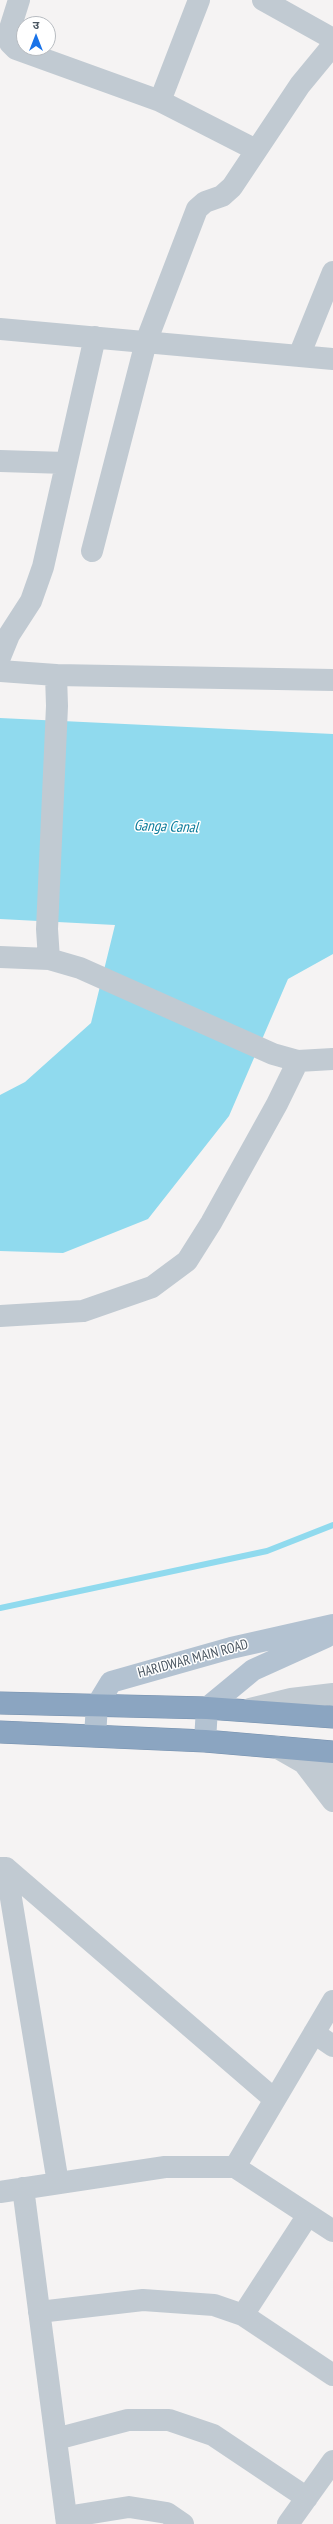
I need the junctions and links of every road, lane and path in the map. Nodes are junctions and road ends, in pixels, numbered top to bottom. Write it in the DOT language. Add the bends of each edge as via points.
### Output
graph roads {
  1 [pos="19,0"];
  2 [pos="199,0"];
  3 [pos="263,0"];
  4 [pos="333,39"];
  5 [pos="333,45"];
  6 [pos="160,101"];
  7 [pos="256,150"];
  8 [pos="333,272"];
  9 [pos="0,329"];
  10 [pos="95,337"];
  11 [pos="146,342"];
  12 [pos="299,356"];
  13 [pos="333,359"];
  14 [pos="0,460"];
  15 [pos="66,463"];
  16 [pos="92,551"];
  17 [pos="0,657"];
  18 [pos="0,671"];
  19 [pos="56,675"];
  20 [pos="333,680"];
  21 [pos="0,958"];
  22 [pos="49,959"];
  23 [pos="333,1058"];
  24 [pos="298,1061"];
  25 [pos="0,1316"];
  26 [pos="333,1625"];
  27 [pos="333,1634"];
  28 [pos="333,1694"];
  29 [pos="0,1703"];
  30 [pos="97,1705"];
  31 [pos="207,1708"];
  32 [pos="247,1710"];
  33 [pos="333,1717"];
  34 [pos="0,1732"];
  35 [pos="95,1736"];
  36 [pos="206,1741"];
  37 [pos="276,1747"];
  38 [pos="333,1752"];
  39 [pos="304,1763"];
  40 [pos="333,1773"];
  41 [pos="333,1801"];
  42 [pos="3,1868"];
  43 [pos="333,2001"];
  44 [pos="314,2033"];
  45 [pos="333,2046"];
  46 [pos="274,2099"];
  47 [pos="235,2167"];
  48 [pos="58,2183"];
  49 [pos="22,2188"];
  50 [pos="0,2192"];
  51 [pos="308,2215"];
  52 [pos="333,2231"];
  53 [pos="40,2312"];
  54 [pos="244,2315"];
  55 [pos="333,2375"];
  56 [pos="56,2439"];
  57 [pos="333,2461"];
  58 [pos="307,2498"];
  59 [pos="67,2521"];
  60 [pos="183,2524"];
  61 [pos="288,2524"];
  1 -- 6 [label="street" via="8,35 10,43 16,49"];
  2 -- 6 [label="street"];
  3 -- 4 [label="street"];
  5 -- 7 [label="street" via="300,85"];
  6 -- 7 [label="street"];
  7 -- 11 [label="street" via="225,194 205,202 197,209"];
  8 -- 12 [label="street"];
  9 -- 10 [label="street"];
  10 -- 11 [label="street"];
  10 -- 15 [label="street"];
  11 -- 12 [label="street"];
  11 -- 16 [label="street"];
  12 -- 13 [label="street"];
  14 -- 15 [label="street"];
  15 -- 17 [label="street" via="43,567 31,601 9,635"];
  18 -- 19 [label="street"];
  19 -- 20 [label="street"];
  19 -- 22 [label="street" via="57,706 47,929"];
  21 -- 22 [label="street"];
  22 -- 24 [label="street" via="80,968 273,1054"];
  23 -- 24 [label="street"];
  24 -- 25 [label="street" via="215,1217 187,1261 152,1287 83,1311"];
  26 -- 30 [label="main road, HARIDWAR MAIN ROAD" via="231,1648 111,1682"];
  27 -- 31 [label="main road, HARIDWAR MAIN ROAD" via="253,1670"];
  28 -- 32 [label="street" via="291,1699"];
  29 -- 30 [label="highway"];
  30 -- 31 [label="highway"];
  30 -- 35 [label="main road, HARIDWAR MAIN ROAD"];
  31 -- 32 [label="highway"];
  31 -- 36 [label="main road"];
  32 -- 33 [label="highway"];
  34 -- 35 [label="highway"];
  35 -- 36 [label="highway"];
  36 -- 37 [label="highway"];
  37 -- 38 [label="highway"];
  37 -- 39 [label="street"];
  39 -- 40 [label="street"];
  39 -- 41 [label="street"];
  42 -- 46 [label="street"];
  42 -- 48 [label="street"];
  43 -- 44 [label="street"];
  44 -- 45 [label="street"];
  44 -- 46 [label="street"];
  46 -- 47 [label="street"];
  47 -- 48 [label="street" via="165,2167"];
  47 -- 51 [label="street"];
  48 -- 49 [label="street"];
  49 -- 50 [label="street"];
  49 -- 53 [label="street"];
  51 -- 52 [label="street"];
  51 -- 54 [label="street"];
  53 -- 54 [label="street" via="143,2300 214,2304"];
  53 -- 56 [label="street"];
  54 -- 55 [label="street"];
  56 -- 58 [label="street" via="128,2420 169,2420 213,2435"];
  56 -- 59 [label="street"];
  57 -- 58 [label="street"];
  58 -- 61 [label="street"];
  59 -- 60 [label="street" via="129,2507 167,2513"];
}
